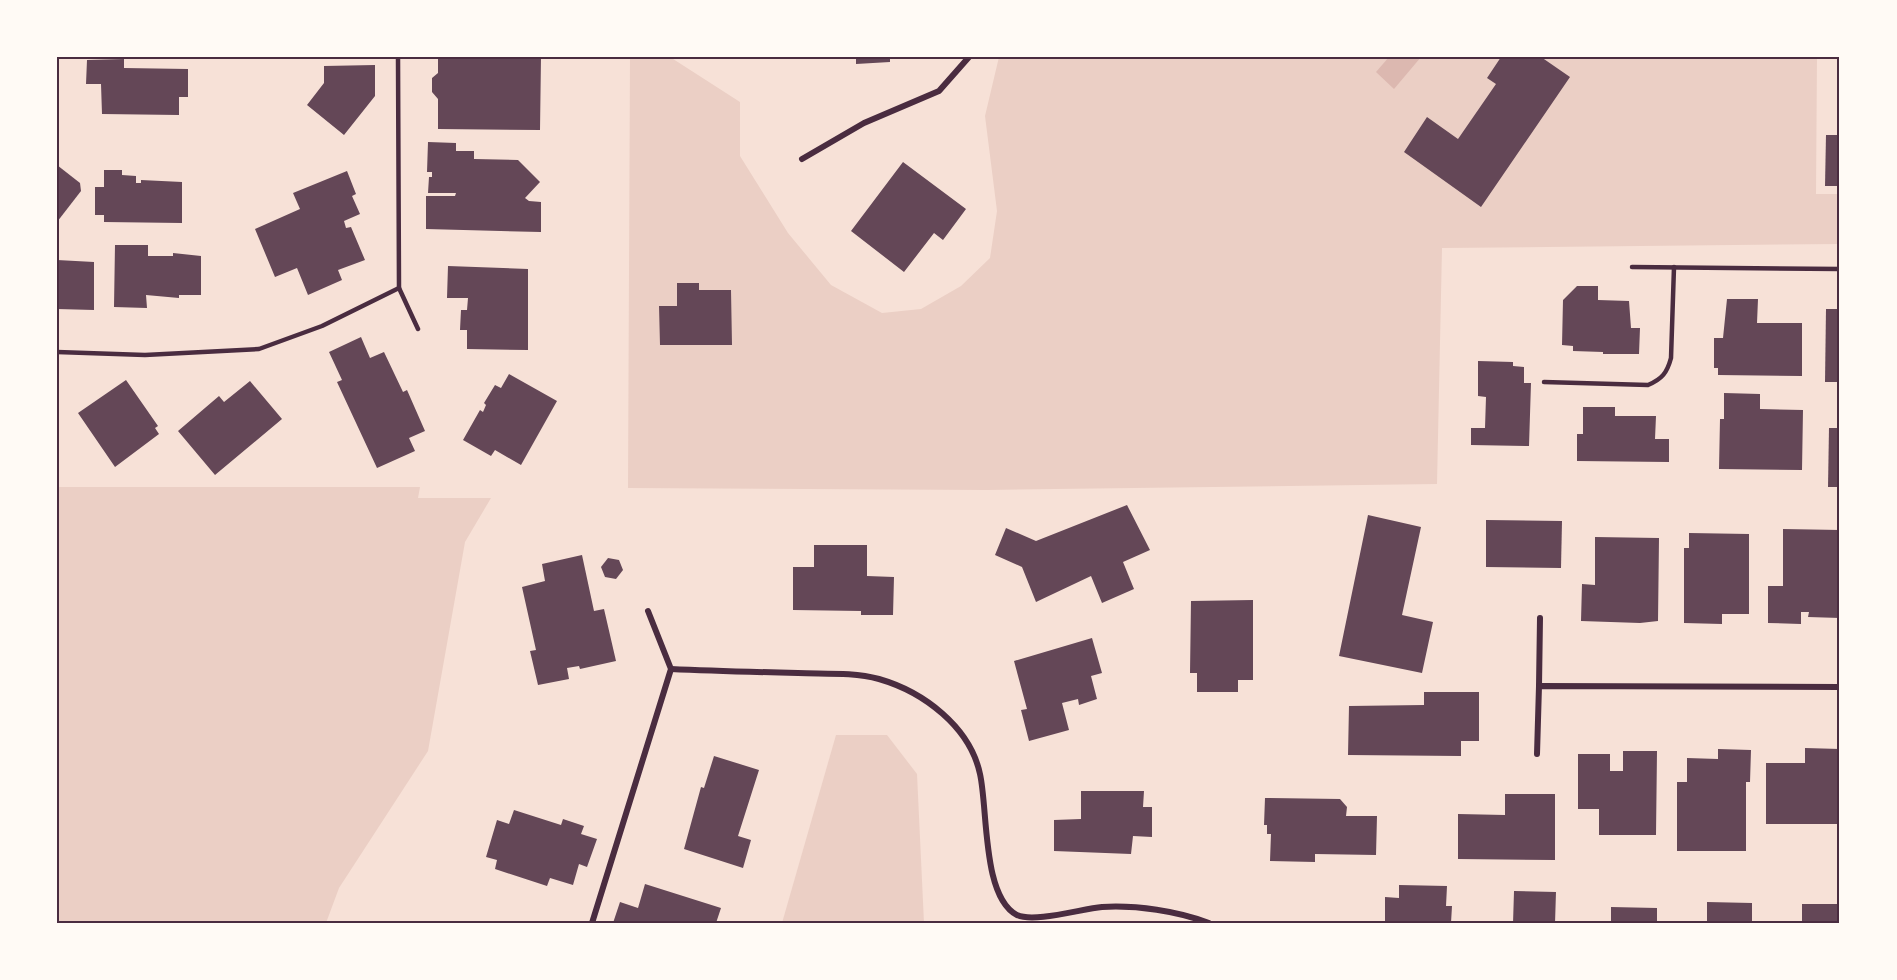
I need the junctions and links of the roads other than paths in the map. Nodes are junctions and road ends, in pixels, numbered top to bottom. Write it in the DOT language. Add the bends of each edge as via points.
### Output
graph roads {
  1 [pos="398,57"];
  2 [pos="969,57"];
  3 [pos="802,159"];
  4 [pos="1632,267"];
  5 [pos="1674,267"];
  6 [pos="1840,269"];
  7 [pos="399,288"];
  8 [pos="418,329"];
  9 [pos="57,352"];
  10 [pos="1544,382"];
  11 [pos="648,612"];
  12 [pos="1540,618"];
  13 [pos="671,669"];
  14 [pos="1539,686"];
  15 [pos="1840,687"];
  16 [pos="1537,754"];
  17 [pos="1018,916"];
  18 [pos="592,923"];
  19 [pos="1015,923"];
  20 [pos="1209,923"];
  1 -- 7 [label="lane"];
  2 -- 3 [label="street" via="939,91 864,123"];
  4 -- 5 [label="lane"];
  5 -- 6 [label="lane"];
  5 -- 10 [label="lane" via="1671,358 1668,371 1660,380 1648,385"];
  7 -- 8 [label="lane"];
  7 -- 9 [label="lane" via="322,326 259,349 145,355"];
  11 -- 13 [label="street"];
  12 -- 14 [label="street"];
  13 -- 17 [label="street" via="847,675 894,685 934,705 971,749 980,773 995,887 1004,904"];
  13 -- 18 [label="street"];
  14 -- 15 [label="street"];
  14 -- 16 [label="street"];
  17 -- 19 [label="street"];
  17 -- 20 [label="street" via="1041,917 1104,907 1187,915"];
}
